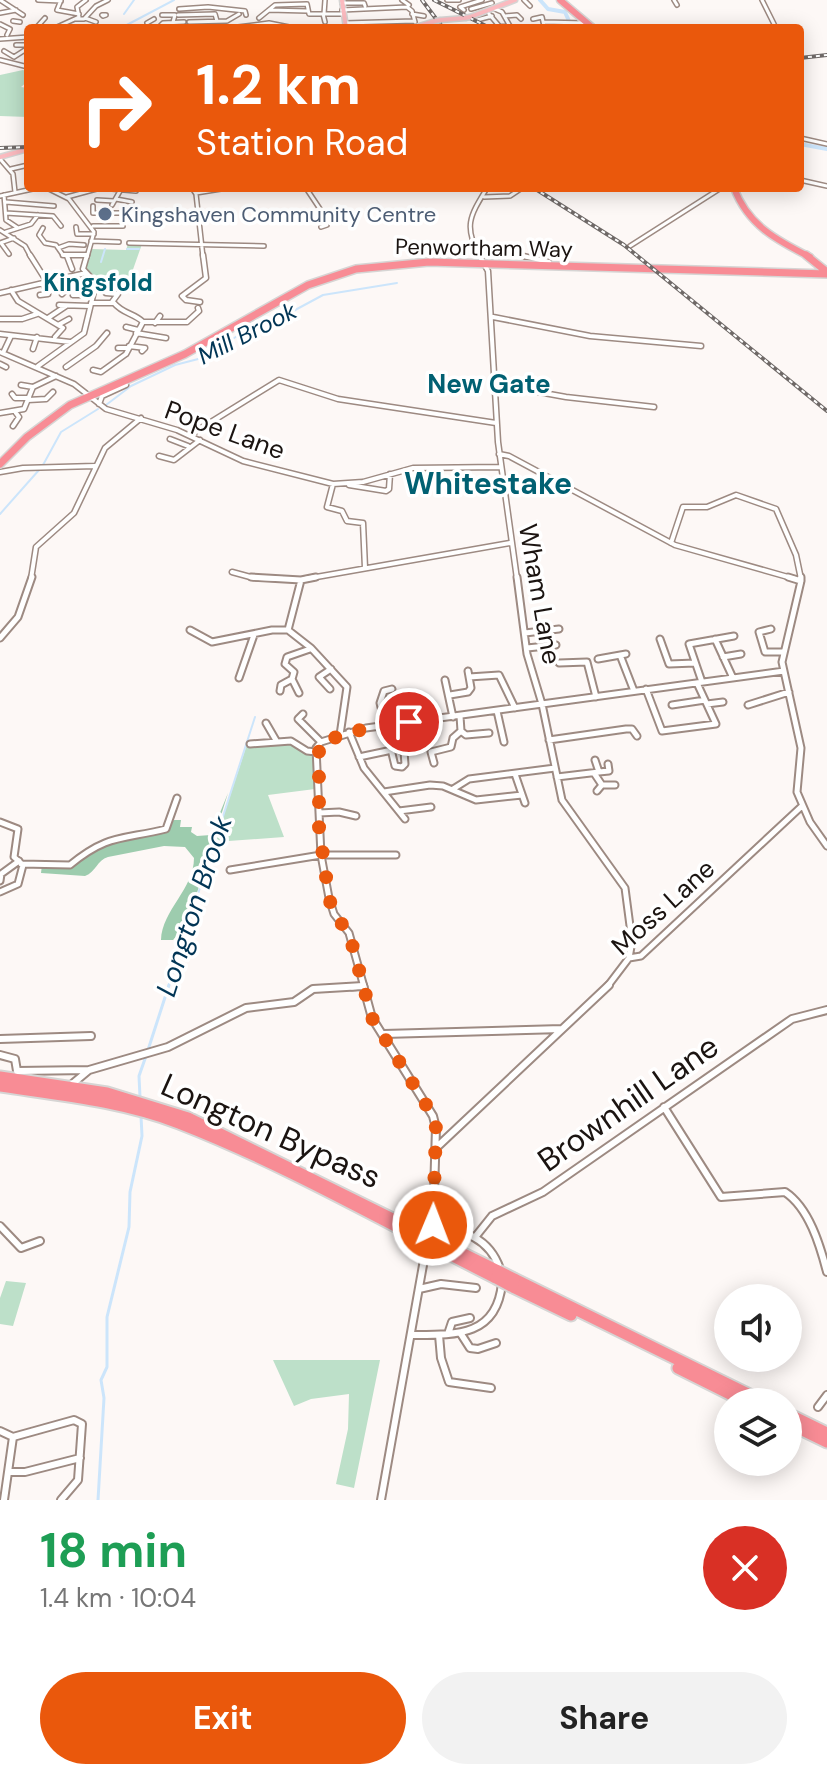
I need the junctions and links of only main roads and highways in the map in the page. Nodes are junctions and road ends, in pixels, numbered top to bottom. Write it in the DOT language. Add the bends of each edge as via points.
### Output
graph roads {
  1 [pos="560,0"];
  2 [pos="511,1"];
  3 [pos="342,2"];
  4 [pos="345,24"];
  5 [pos="420,24"];
  6 [pos="587,24"];
  7 [pos="24,150"];
  8 [pos="0,158"];
  9 [pos="736,192"];
  10 [pos="789,247"];
  11 [pos="827,260"];
  12 [pos="819,265"];
  13 [pos="779,272"];
  14 [pos="827,273"];
  15 [pos="163,365"];
  16 [pos="92,396"];
  17 [pos="0,468"];
  18 [pos="0,1077"];
  19 [pos="0,1086"];
  20 [pos="395,1218"];
  21 [pos="422,1241"];
  22 [pos="439,1245"];
  23 [pos="514,1283"];
  24 [pos="719,1388"];
  25 [pos="735,1388"];
  26 [pos="802,1424"];
  27 [pos="802,1427"];
  28 [pos="809,1429"];
  29 [pos="827,1433"];
  30 [pos="827,1442"];
  1 -- 6 [label="highway"];
  2 -- 5 [label="main road" via="488,12"];
  3 -- 4 [label="main road"];
  7 -- 8 [label="main road"];
  9 -- 10 [label="highway" via="754,222"];
  10 -- 11 [label="highway"];
  10 -- 12 [label="highway"];
  11 -- 12 [label="highway, Penwortham Way"];
  12 -- 13 [label="highway, Penwortham Way"];
  12 -- 14 [label="highway"];
  13 -- 14 [label="highway, Penwortham Way"];
  13 -- 15 [label="highway, Penwortham Way" via="407,262 342,272 294,292"];
  15 -- 16 [label="highway, Penwortham Way"];
  15 -- 16 [label="highway, Penwortham Way"];
  16 -- 17 [label="highway" via="25,442"];
  16 -- 17 [label="highway" via="56,415 18,445"];
  18 -- 20 [label="highway, Longton Bypass" via="67,1086 83,1083 148,1104 202,1124"];
  19 -- 21 [label="highway, Longton Bypass" via="74,1095 165,1118"];
  20 -- 22 [label="highway, Longton Bypass"];
  20 -- 22 [label="highway" via="422,1230 433,1225"];
  21 -- 22 [label="highway, Longton Bypass"];
  21 -- 22 [label="highway" via="425,1254"];
  22 -- 23 [label="highway, Longton Bypass, bridge"];
  23 -- 24 [label="highway, Longton Bypass"];
  23 -- 25 [label="highway, Longton Bypass"];
  26 -- 28 [label="highway"];
  27 -- 28 [label="highway"];
  28 -- 29 [label="highway"];
  28 -- 30 [label="highway"];
}
